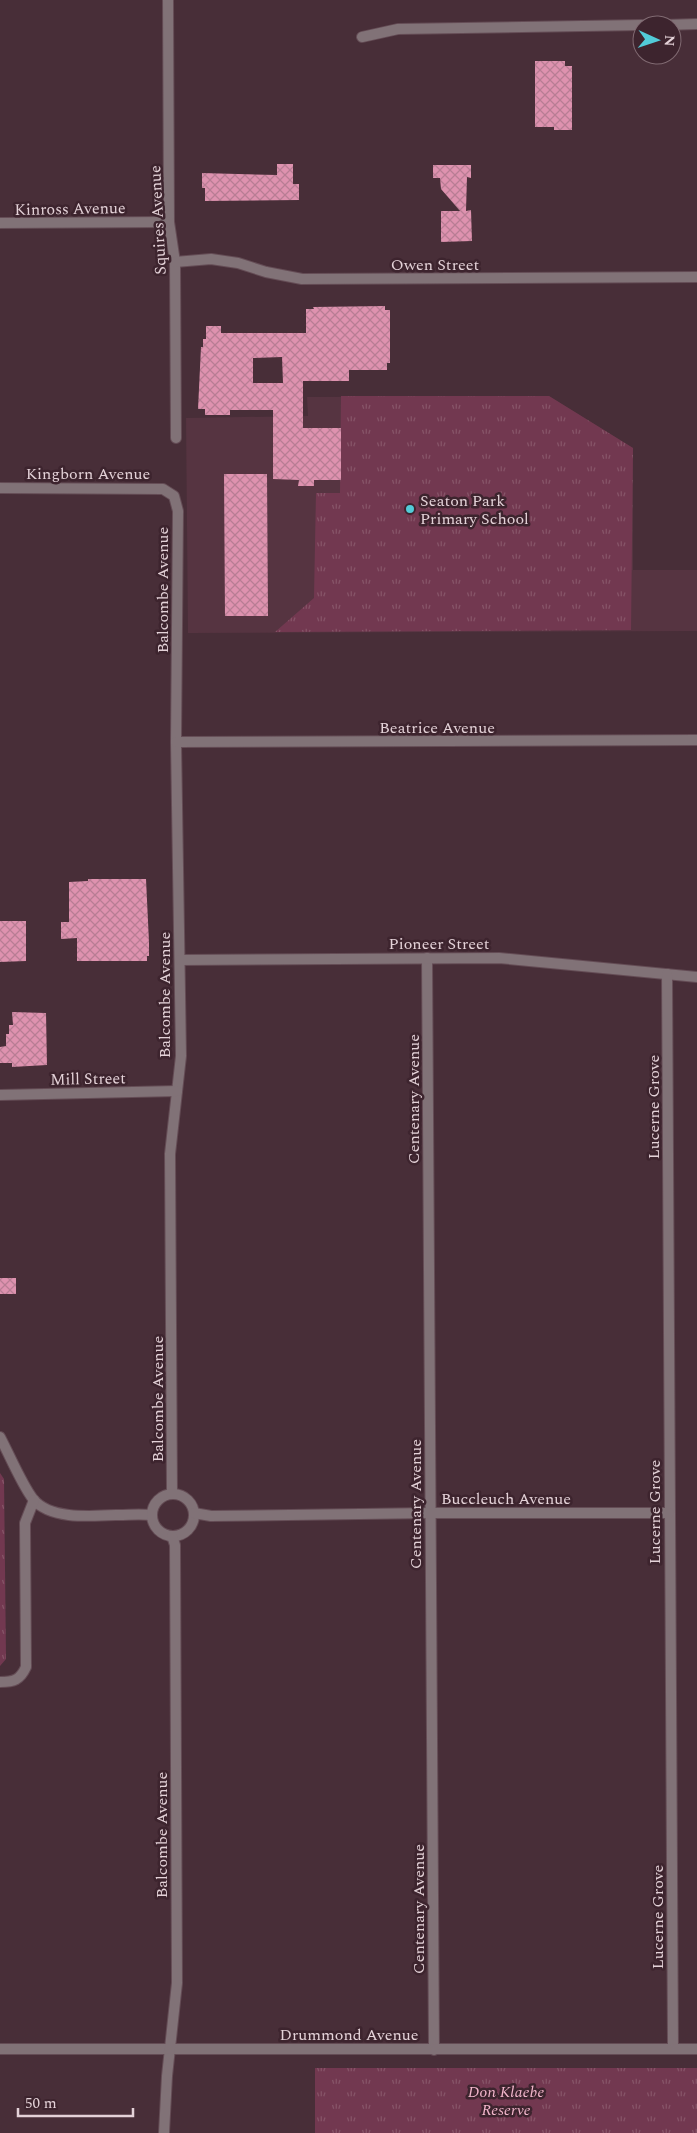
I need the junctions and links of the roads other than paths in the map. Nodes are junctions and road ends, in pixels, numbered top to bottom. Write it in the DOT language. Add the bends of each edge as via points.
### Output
graph roads {
  1 [pos="168,0"];
  2 [pos="682,24"];
  3 [pos="697,24"];
  4 [pos="632,25"];
  5 [pos="362,37"];
  6 [pos="169,222"];
  7 [pos="0,223"];
  8 [pos="175,262"];
  9 [pos="697,277"];
  10 [pos="176,438"];
  11 [pos="0,488"];
  12 [pos="174,496"];
  13 [pos="697,740"];
  14 [pos="176,742"];
  15 [pos="427,958"];
  16 [pos="180,960"];
  17 [pos="667,974"];
  18 [pos="697,977"];
  19 [pos="177,1091"];
  20 [pos="0,1095"];
  21 [pos="0,1437"];
  22 [pos="172,1494"];
  23 [pos="34,1500"];
  24 [pos="194,1513"];
  25 [pos="430,1513"];
  26 [pos="669,1513"];
  27 [pos="152,1515"];
  28 [pos="172,1536"];
  29 [pos="0,1682"];
  30 [pos="0,2049"];
  31 [pos="673,2049"];
  32 [pos="697,2049"];
  33 [pos="171,2050"];
  34 [pos="434,2050"];
  35 [pos="164,2133"];
  1 -- 6 [label="street, Squires Avenue"];
  2 -- 3 [label="street"];
  4 -- 5 [label="street" via="398,29"];
  6 -- 7 [label="street, Kinross Avenue"];
  6 -- 8 [label="street, Squires Avenue"];
  8 -- 9 [label="street, Owen Street" via="211,259 302,279"];
  8 -- 10 [label="street, Squires Avenue"];
  11 -- 12 [label="street, Kingborn Avenue" via="156,488"];
  12 -- 14 [label="street, Balcombe Avenue" via="178,511"];
  13 -- 14 [label="street, Beatrice Avenue"];
  14 -- 16 [label="street, Balcombe Avenue"];
  15 -- 16 [label="street, Pioneer Street"];
  15 -- 17 [label="street, Pioneer Street" via="499,958"];
  15 -- 25 [label="street, Centenary Avenue"];
  16 -- 19 [label="street, Balcombe Avenue" via="181,1056"];
  17 -- 18 [label="street, Pioneer Street"];
  17 -- 26 [label="street, Lucerne Grove"];
  19 -- 20 [label="street, Mill Street"];
  19 -- 22 [label="street, Balcombe Avenue" via="170,1154"];
  21 -- 23 [label="street"];
  22 -- 24 [label="street" via="189,1501"];
  22 -- 27 [label="street" via="160,1499"];
  23 -- 27 [label="street" via="54,1513"];
  23 -- 29 [label="street" via="24,1523 26,1667 22,1676 13,1682"];
  24 -- 25 [label="street, Buccleuch Avenue" via="211,1516"];
  24 -- 28 [label="street" via="191,1527"];
  25 -- 26 [label="street, Buccleuch Avenue"];
  25 -- 34 [label="street, Centenary Avenue"];
  26 -- 31 [label="street, Lucerne Grove"];
  27 -- 28 [label="street" via="156,1527"];
  28 -- 33 [label="street, Balcombe Avenue" via="175,1554 177,1983"];
  30 -- 33 [label="street, Drummond Avenue"];
  31 -- 32 [label="street, Drummond Avenue"];
  31 -- 34 [label="street, Drummond Avenue"];
  33 -- 34 [label="street, Drummond Avenue"];
  33 -- 35 [label="street, Balcombe Avenue"];
}
